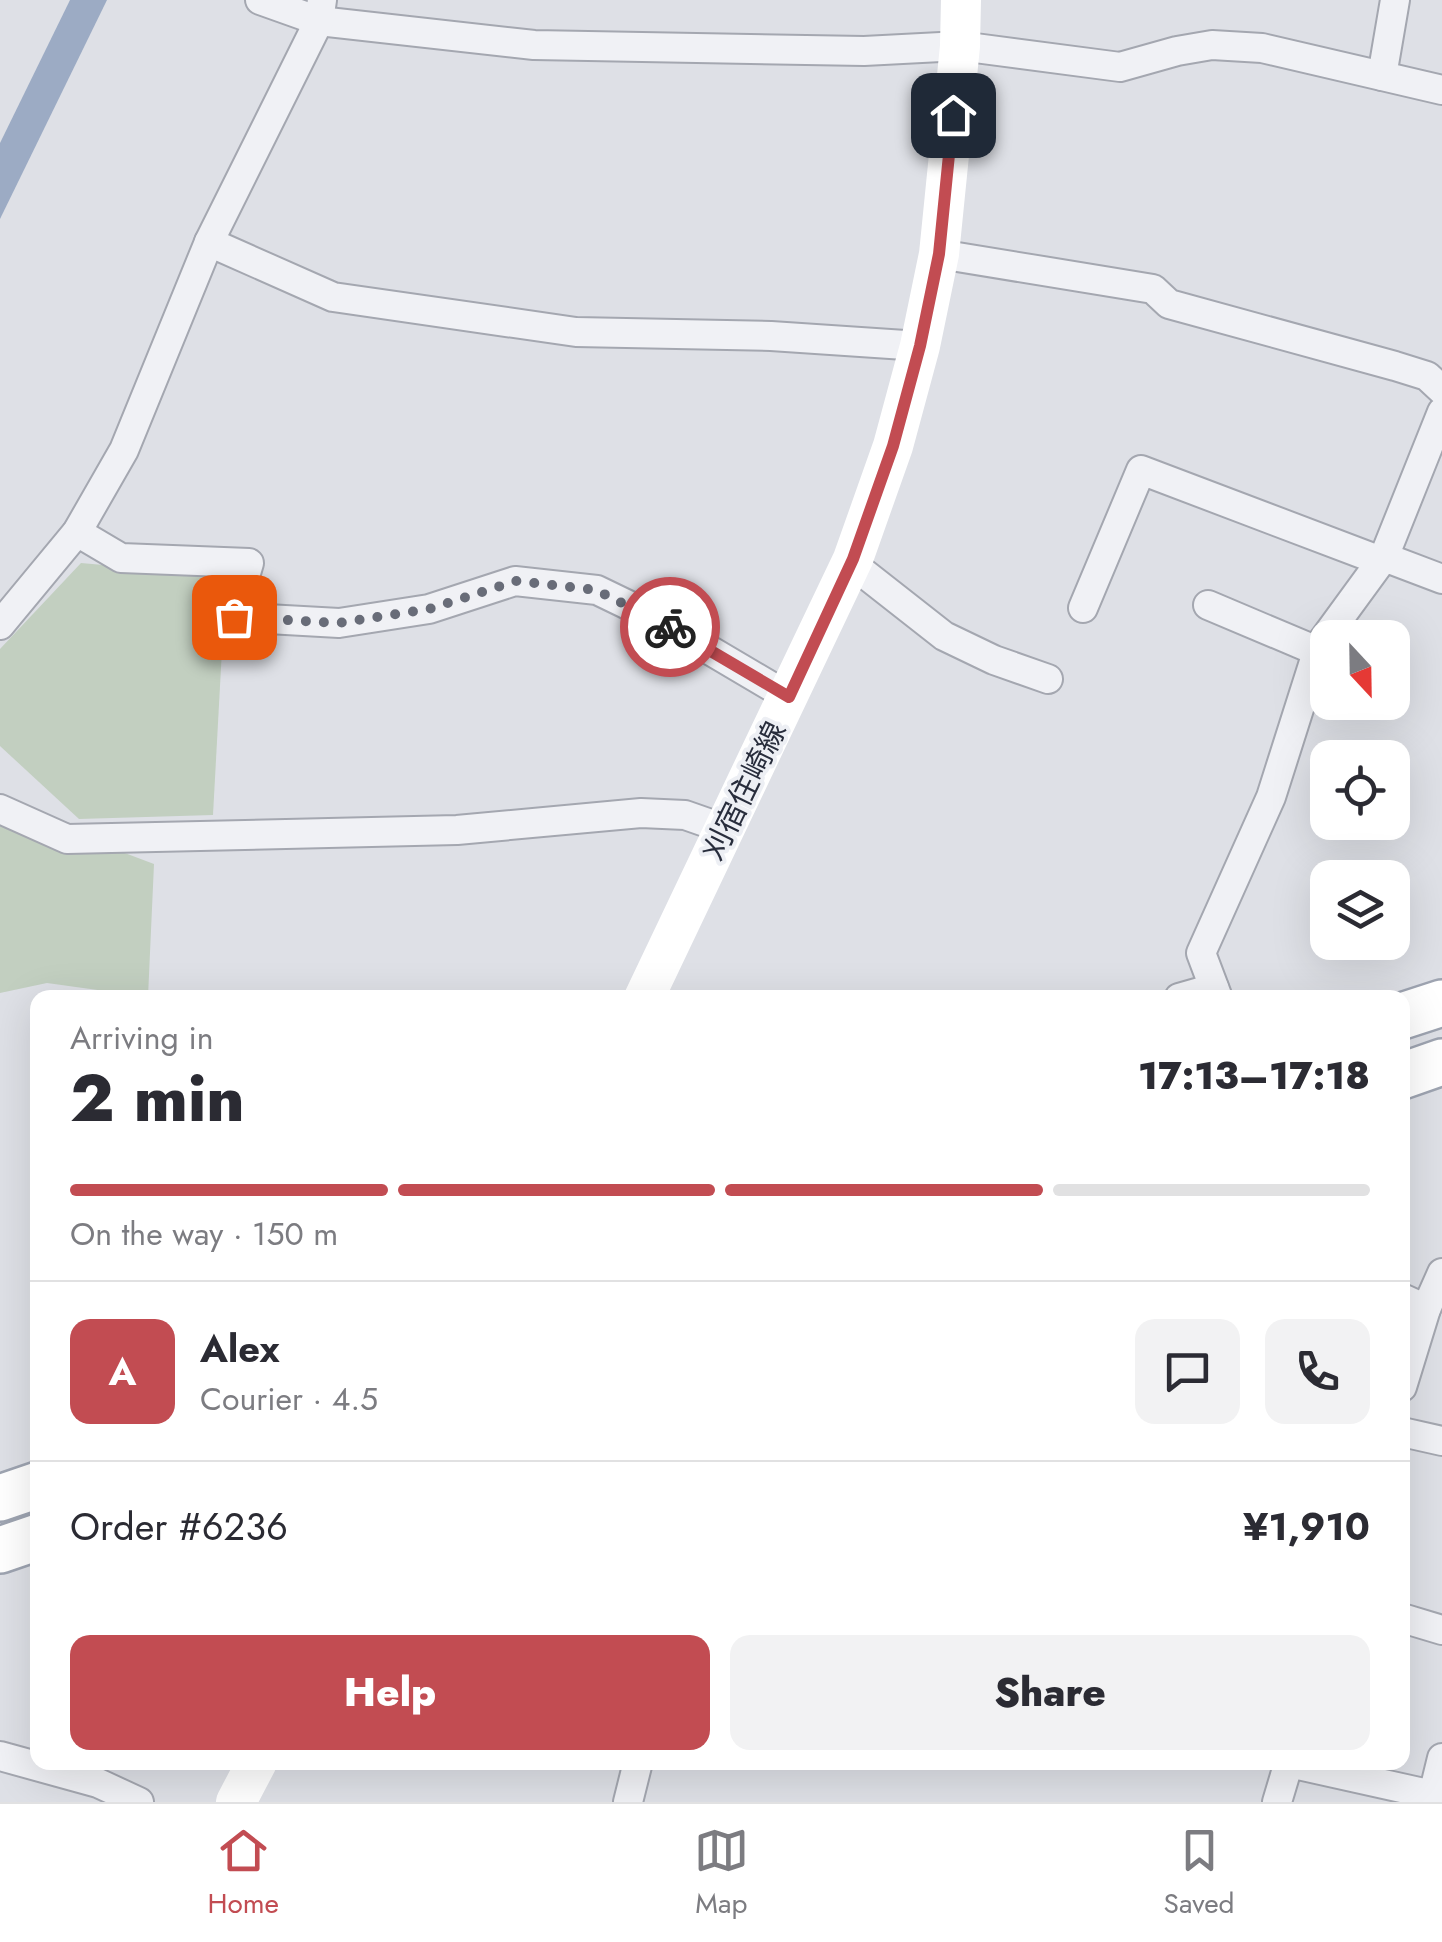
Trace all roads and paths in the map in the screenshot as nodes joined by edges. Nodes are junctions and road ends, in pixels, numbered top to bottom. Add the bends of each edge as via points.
1 (260, 0) edge
2 (961, 0) edge
3 (1395, 0) edge
4 (320, 11) edge
5 (960, 46) junction
6 (1382, 76) junction
7 (1442, 90) edge
8 (209, 242) junction
9 (939, 254) junction
10 (920, 346) junction
11 (1442, 390) edge
12 (1442, 412) edge
13 (76, 532) junction
14 (1382, 559) junction
15 (851, 562) junction
16 (1442, 579) edge
17 (1208, 605) dead end
18 (1083, 608) dead end
19 (1338, 620) edge
20 (0, 625) edge
21 (1310, 647) edge
22 (1310, 673) edge
23 (1048, 679) dead end
24 (789, 697) junction
25 (0, 809) edge
26 (725, 829) junction
27 (648, 990) edge
28 (1215, 990) edge
29 (1442, 1003) edge
30 (1410, 1013) edge
31 (1442, 1062) edge
32 (1410, 1073) edge
33 (1442, 1273) edge
34 (1414, 1304) edge
35 (1410, 1332) edge
36 (1410, 1434) edge
37 (1442, 1441) edge
38 (30, 1489) edge
39 (0, 1498) edge
40 (30, 1540) edge
41 (0, 1550) edge
42 (1410, 1620) edge
43 (1442, 1630) edge
44 (0, 1756) edge
45 (1442, 1758) edge
46 (30, 1764) edge
47 (51, 1770) edge
48 (252, 1770) edge
49 (636, 1770) edge
50 (1287, 1770) edge
51 (1320, 1770) edge
52 (139, 1802) edge
53 (236, 1802) edge
54 (628, 1802) edge
55 (1277, 1802) edge

1 - 4 street
2 - 5 main road, 刈宿住崎線
3 - 6 street
4 - 5 street via 534,45 864,52
4 - 8 street
5 - 6 street via 1120,68 1212,45 1262,48
5 - 9 main road, 刈宿住崎線
6 - 7 street
8 - 10 street via 352,300 576,332
8 - 13 street via 124,450
9 - 10 main road, 刈宿住崎線
9 - 11 street via 1153,289 1170,304 1427,376
10 - 15 main road, 刈宿住崎線
12 - 14 street
13 - 20 street
13 - 24 street via 121,558 249,562 234,617 338,623 429,609 516,581 596,590
14 - 16 street
14 - 18 street via 1141,470
14 - 19 street
15 - 23 street via 944,636
15 - 24 main road, 刈宿住崎線
17 - 21 street
22 - 28 street via 1272,797 1202,952
24 - 26 main road, 刈宿住崎線
25 - 26 street via 67,839 457,830 641,813 685,815
26 - 27 main road, 刈宿住崎線
29 - 30 main road
31 - 32 main road
33 - 34 street
34 - 35 street
36 - 37 street
38 - 39 main road
40 - 41 main road
42 - 43 street
44 - 46 street
45 - 51 street via 1433,1796
47 - 52 street
48 - 53 main road
49 - 54 street
50 - 55 street

